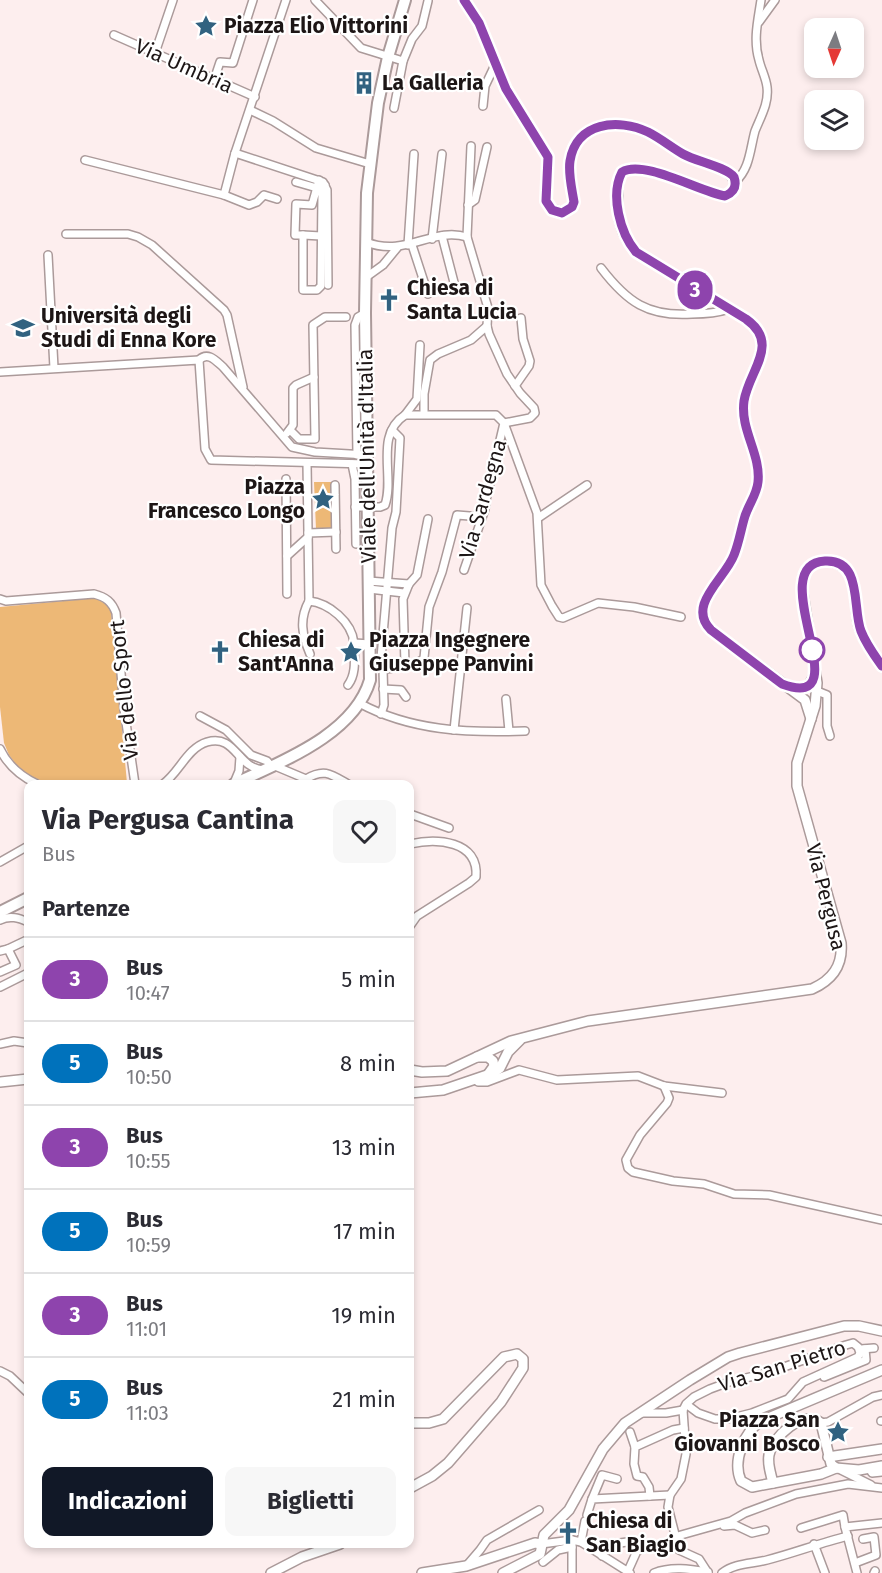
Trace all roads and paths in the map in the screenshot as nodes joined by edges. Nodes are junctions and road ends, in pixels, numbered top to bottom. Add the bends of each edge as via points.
1 (172, 0) edge
2 (253, 0) edge
3 (286, 0) edge
4 (315, 0) edge
5 (399, 0) edge
6 (405, 0) edge
7 (464, 0) edge
8 (761, 0) edge
9 (775, 0) edge
10 (428, 1) edge
11 (757, 24) junction
12 (114, 35) dead end
13 (155, 53) junction
14 (388, 57) junction
15 (404, 61) junction
16 (495, 65) junction
17 (214, 80) junction
18 (255, 97) junction
19 (483, 106) dead end
20 (394, 108) dead end
21 (250, 110) junction
22 (471, 146) dead end
23 (487, 147) dead end
24 (235, 153) junction
25 (414, 154) dead end
26 (442, 154) dead end
27 (85, 160) dead end
28 (370, 164) junction
29 (296, 182) dead end
30 (735, 182) junction
31 (320, 184) junction
32 (224, 195) junction
33 (277, 199) dead end
34 (468, 205) junction
35 (467, 225) junction
36 (66, 234) dead end
37 (452, 234) junction
38 (303, 235) junction
39 (321, 236) junction
40 (442, 236) junction
41 (467, 237) junction
42 (432, 238) junction
43 (366, 242) junction
44 (410, 245) junction
45 (397, 248) junction
46 (48, 255) dead end
47 (601, 268) dead end
48 (365, 278) junction
49 (328, 285) dead end
50 (456, 290) dead end
51 (428, 294) dead end
52 (729, 309) junction
53 (346, 317) dead end
54 (521, 318) dead end
55 (487, 326) junction
56 (420, 345) dead end
57 (199, 360) junction
58 (54, 368) junction
59 (0, 372) edge
60 (314, 377) junction
61 (515, 386) junction
62 (243, 387) junction
63 (424, 414) junction
64 (405, 415) junction
65 (504, 423) junction
66 (290, 430) junction
67 (392, 430) junction
68 (282, 436) junction
69 (360, 457) junction
70 (307, 463) junction
71 (351, 464) junction
72 (286, 479) dead end
73 (335, 485) dead end
74 (588, 485) dead end
75 (355, 507) junction
76 (367, 507) junction
77 (482, 517) junction
78 (538, 518) junction
79 (428, 519) dead end
80 (336, 532) junction
81 (308, 535) junction
82 (356, 544) dead end
83 (336, 549) dead end
84 (287, 556) junction
85 (464, 570) dead end
86 (387, 582) junction
87 (409, 584) junction
88 (368, 585) junction
89 (387, 591) junction
90 (404, 593) junction
91 (287, 594) dead end
92 (0, 599) edge
93 (309, 601) junction
94 (467, 608) dead end
95 (681, 617) dead end
96 (354, 643) junction
97 (370, 644) junction
98 (310, 654) dead end
99 (381, 658) dead end
100 (405, 664) junction
101 (882, 666) edge
102 (816, 671) junction
103 (348, 685) dead end
104 (383, 689) junction
105 (801, 693) junction
106 (817, 693) junction
107 (406, 697) dead end
108 (506, 699) dead end
109 (359, 703) junction
110 (381, 714) junction
111 (200, 716) dead end
112 (811, 719) junction
113 (454, 730) junction
114 (509, 731) junction
115 (525, 731) dead end
116 (830, 736) dead end
117 (0, 749) edge
118 (271, 768) junction
119 (242, 777) edge
120 (29, 780) edge
121 (134, 780) edge
122 (169, 780) edge
123 (340, 780) edge
124 (414, 815) edge
125 (449, 828) dead end
126 (414, 844) edge
127 (24, 848) edge
128 (0, 861) edge
129 (24, 900) edge
130 (0, 912) edge
131 (0, 920) edge
132 (24, 920) edge
133 (414, 921) edge
134 (24, 941) edge
135 (8, 949) junction
136 (0, 951) edge
137 (0, 972) edge
138 (24, 975) edge
139 (0, 987) edge
140 (523, 1037) junction
141 (24, 1042) edge
142 (0, 1044) edge
143 (499, 1046) junction
144 (477, 1058) junction
145 (504, 1059) junction
146 (494, 1066) junction
147 (414, 1071) edge
148 (487, 1074) junction
149 (24, 1079) edge
150 (475, 1079) junction
151 (0, 1082) edge
152 (664, 1086) junction
153 (414, 1093) edge
154 (722, 1093) dead end
155 (882, 1220) edge
156 (882, 1331) edge
157 (874, 1348) dead end
158 (862, 1349) junction
159 (882, 1370) edge
160 (0, 1371) edge
161 (824, 1377) dead end
162 (24, 1389) edge
163 (882, 1395) edge
164 (685, 1407) junction
165 (641, 1413) junction
166 (414, 1423) edge
167 (821, 1423) junction
168 (684, 1428) junction
169 (630, 1432) dead end
170 (635, 1447) junction
171 (882, 1449) edge
172 (828, 1457) junction
173 (882, 1466) edge
174 (836, 1468) junction
175 (869, 1468) junction
176 (882, 1472) edge
177 (617, 1479) dead end
178 (773, 1483) junction
179 (414, 1486) edge
180 (873, 1487) junction
181 (882, 1488) edge
182 (670, 1495) junction
183 (650, 1496) junction
184 (592, 1499) junction
185 (539, 1509) dead end
186 (882, 1523) edge
187 (718, 1525) junction
188 (846, 1527) junction
189 (801, 1528) dead end
190 (765, 1530) dead end
191 (848, 1536) junction
192 (674, 1537) junction
193 (863, 1539) dead end
194 (581, 1542) junction
195 (541, 1544) junction
196 (572, 1544) junction
197 (814, 1544) junction
198 (649, 1545) dead end
199 (328, 1548) edge
200 (637, 1551) junction
201 (602, 1556) junction
202 (543, 1562) dead end
203 (855, 1563) junction
204 (466, 1566) junction
205 (629, 1572) edge
206 (271, 1573) edge
207 (422, 1573) edge
208 (503, 1573) edge
209 (572, 1573) edge
210 (654, 1573) edge
211 (708, 1573) edge
212 (722, 1573) edge
213 (825, 1573) edge
214 (857, 1573) edge

1 - 13 street
2 - 17 street via 233,63 220,62
3 - 18 street
4 - 14 street via 361,48
5 - 14 main road, Viale dell'Unità d'Italia
6 - 14 main road, Viale dell'Unità d'Italia
7 - 16 main road via 479,23
8 - 11 street
9 - 11 street
10 - 15 street via 422,26
11 - 30 street via 758,59 767,85 766,105 750,156
12 - 13 street, Via Umbria
13 - 17 street, Via Umbria
14 - 15 street
14 - 28 main road, Viale dell'Unità d'Italia
15 - 20 street
16 - 19 street via 485,86
16 - 30 main road via 548,157 546,201 555,211 566,212 572,207 572,154 579,138 598,126 623,125 646,132 684,154 730,173
17 - 18 street, Via Umbria
18 - 21 street
21 - 24 street
21 - 28 street via 316,148
22 - 34 street
23 - 34 street via 475,200
24 - 31 street
24 - 32 street
25 - 44 street
26 - 42 street
27 - 32 street
28 - 43 main road, Viale dell'Unità d'Italia
29 - 31 street
30 - 52 main road via 732,192 725,196 633,169 622,172 618,182 619,220 636,252
31 - 38 street via 312,205 296,204 296,235
31 - 39 street
31 - 49 street via 327,190
32 - 33 street via 249,205 264,195
34 - 35 street
35 - 37 street
35 - 41 street
36 - 62 street via 128,234 152,245 224,310
37 - 40 street
37 - 41 street
38 - 39 street
38 - 39 street via 303,290 317,290 321,286
40 - 42 street
40 - 50 street
41 - 55 street via 488,308
42 - 44 street
43 - 45 street
43 - 48 main road, Viale dell'Unità d'Italia
44 - 45 street
44 - 51 street
45 - 48 street
46 - 58 street
47 - 52 street via 629,298 654,312 680,315
48 - 69 main road, Viale dell'Unità d'Italia
52 - 105 main road via 752,324 763,344 744,404 758,481 735,554 705,599 702,615 711,630 782,684
53 - 60 street via 325,317 313,325
54 - 61 street via 530,361
55 - 61 street
55 - 63 street via 471,340 430,360
56 - 64 street via 417,399
57 - 58 street
57 - 62 street via 213,358
57 - 70 street via 207,457 216,462
58 - 59 street
60 - 66 street via 293,388
60 - 66 street via 315,439 299,439
61 - 65 street via 535,413 530,418
62 - 68 street
63 - 64 street, Via Sardegna
63 - 65 street, Via Sardegna via 496,416
64 - 67 street
65 - 77 street, Via Sardegna
65 - 78 street
66 - 68 street
67 - 76 street via 386,502 383,507
67 - 86 street via 400,438
68 - 69 street via 299,450
69 - 71 street
69 - 71 street
69 - 76 main road, Viale dell'Unità d'Italia
70 - 71 street
70 - 81 street
71 - 75 street
72 - 84 street
73 - 80 street
74 - 78 street
75 - 76 street
75 - 82 street
76 - 88 main road, Viale dell'Unità d'Italia
77 - 85 street, Via Sardegna
77 - 100 street via 457,515 429,607 424,658 415,665
78 - 95 street via 540,578 560,617 598,603
79 - 87 street via 417,574
80 - 81 street
80 - 83 street
81 - 84 street
81 - 93 street
84 - 91 street
86 - 87 street
86 - 88 street
86 - 89 street
87 - 90 street
88 - 89 street
88 - 97 main road, Viale dell'Unità d'Italia
89 - 90 street
89 - 99 street
90 - 100 street
92 - 121 street, Via dello Sport via 94,594 113,605
93 - 96 street via 326,604 349,627
93 - 98 street via 302,619
94 - 113 street
96 - 97 street
96 - 103 street via 355,668
97 - 109 main road, Viale dell'Unità d'Italia via 370,680
100 - 104 street via 383,670
101 - 102 main road, Via Pergusa via 857,620 850,574 838,563 822,561 809,567 802,579
102 - 105 main road via 812,684
102 - 106 main road, Via Pergusa
104 - 107 street via 401,690
104 - 110 street
105 - 106 main road
105 - 112 main road
106 - 112 main road, Via Pergusa
106 - 116 street via 827,695
108 - 114 street
109 - 110 street
109 - 118 main road, Viale dell'Unità d'Italia via 330,733
110 - 113 street
111 - 118 street via 226,730
112 - 140 main road, Via Pergusa via 797,763 797,786 842,944 841,961 833,975 812,989 588,1021
113 - 114 street
114 - 115 street
117 - 120 street via 10,766
118 - 119 main road, Viale dell'Unità d'Italia
118 - 123 street via 306,779 318,772
119 - 122 street via 240,757 235,750 215,741 194,750
124 - 125 street
126 - 133 street via 455,843 474,860 476,877
127 - 128 street
129 - 130 main road
131 - 132 street
134 - 135 street
135 - 136 street
135 - 137 street via 16,964
138 - 139 street
140 - 143 main road, Via Pergusa
140 - 145 main road
141 - 142 street
143 - 144 main road, Via Pergusa
143 - 145 main road
143 - 146 main road
144 - 146 main road via 488,1057
144 - 147 main road, Via Pergusa via 447,1071
145 - 148 main road via 500,1068
146 - 148 main road
148 - 150 main road
149 - 151 main road
150 - 152 street via 487,1082 519,1070 557,1080 638,1076
150 - 153 main road via 443,1090
152 - 154 street
152 - 155 street via 667,1103 640,1135 626,1160 633,1172
156 - 165 main road via 844,1326 728,1357
157 - 158 street
158 - 161 street via 866,1360
158 - 164 street, Via San Pietro via 853,1343 719,1385 694,1397
158 - 164 street, Via San Pietro via 858,1357 803,1382 788,1398 759,1411 715,1419
159 - 178 main road via 754,1426 742,1448 738,1474 743,1484 752,1487
160 - 162 street
163 - 167 street
164 - 165 street
164 - 168 street
165 - 195 main road via 625,1423 603,1449 569,1509 544,1535
166 - 179 main road via 444,1419 504,1357 517,1354 523,1359 523,1368 501,1402 439,1471
167 - 172 main road
167 - 178 main road via 812,1419 795,1423 782,1433 769,1458
168 - 170 street
168 - 182 street via 684,1472
169 - 170 street
170 - 183 street via 637,1476 643,1477
171 - 172 main road
172 - 174 main road
173 - 175 main road
174 - 175 main road
174 - 178 main road
174 - 180 street
175 - 176 street via 872,1473
177 - 184 street via 602,1475
180 - 181 street
180 - 187 street via 848,1484 790,1495
182 - 183 street
182 - 192 street via 668,1506
183 - 184 street
184 - 194 street
185 - 204 street via 487,1540
186 - 188 street
187 - 190 street via 735,1525 752,1533
187 - 192 street
188 - 189 street via 843,1515
188 - 191 street
191 - 197 street
191 - 203 street
192 - 211 street via 679,1550 699,1558
193 - 203 street via 874,1537 876,1555
194 - 196 street
194 - 201 street
195 - 196 street
195 - 204 main road
195 - 208 main road via 540,1554
196 - 202 street
196 - 209 street
197 - 212 street via 769,1560 731,1566
197 - 213 street
198 - 200 street
199 - 206 main road
200 - 201 street via 635,1543 627,1542 606,1545
200 - 205 street
201 - 205 street
203 - 214 street
204 - 207 main road
210 - 211 street via 682,1568

